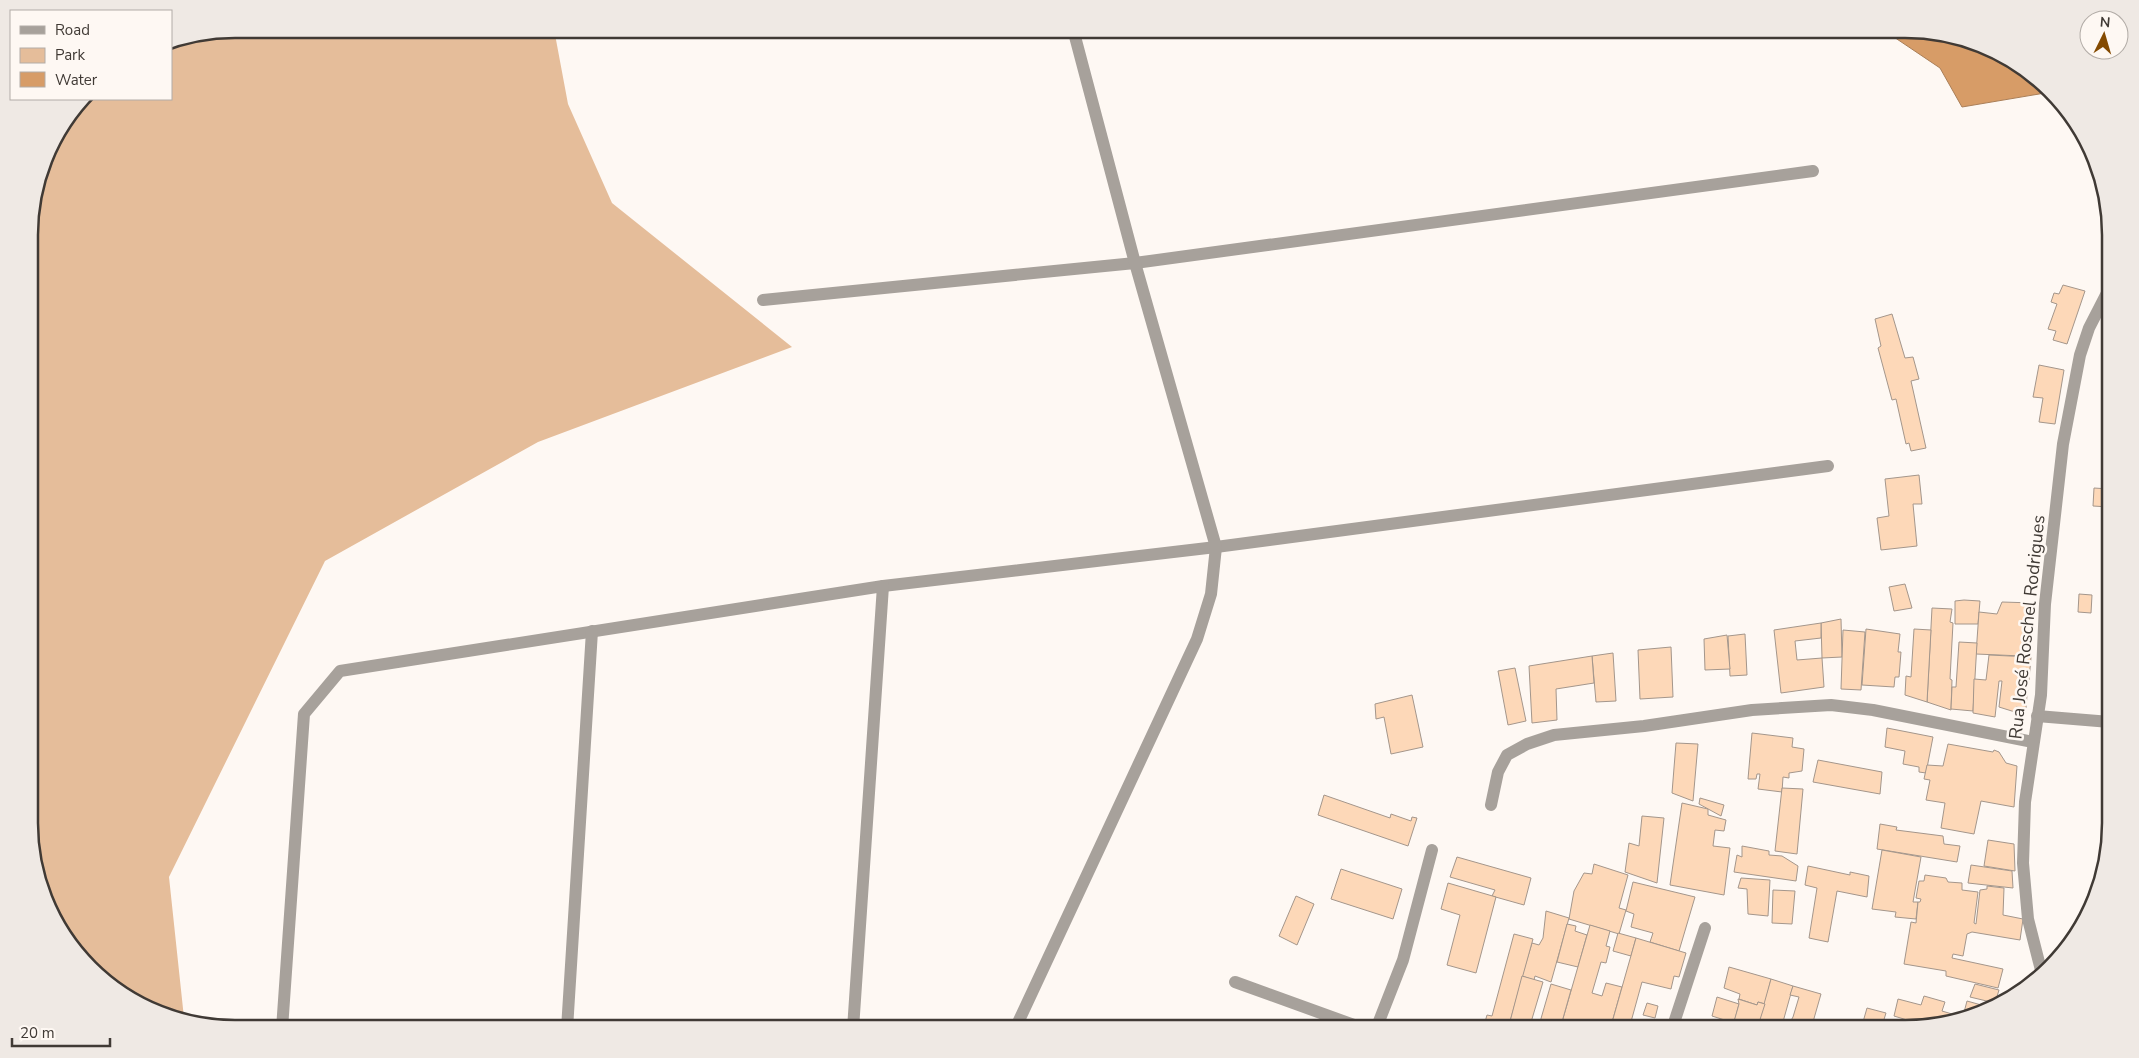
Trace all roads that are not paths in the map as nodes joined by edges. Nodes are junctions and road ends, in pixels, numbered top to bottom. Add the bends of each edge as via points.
1 (1075, 38) edge
2 (1813, 171) dead end
3 (1135, 263) junction
4 (763, 300) dead end
5 (2102, 303) edge
6 (1828, 466) dead end
7 (1216, 547) junction
8 (883, 586) junction
9 (592, 632) junction
10 (2037, 716) junction
11 (2102, 721) edge
12 (2033, 742) junction
13 (1491, 805) dead end
14 (1432, 850) dead end
15 (1705, 928) dead end
16 (2040, 967) edge
17 (1235, 982) dead end
18 (283, 1020) edge
19 (569, 1020) edge
20 (854, 1020) edge
21 (1019, 1020) edge
22 (1340, 1020) edge
23 (1380, 1020) edge
24 (1675, 1020) edge

1 - 3 street
2 - 3 street
3 - 4 street
3 - 7 street
5 - 10 street, Rua José Roschel Rodrigues via 2080,355 2063,444 2045,604
6 - 7 street
7 - 8 street
7 - 21 street via 1212,594 1196,639
8 - 9 street
8 - 20 street
9 - 18 street via 340,671 304,714
9 - 19 street
10 - 11 street
10 - 12 street, Rua José Roschel Rodrigues
12 - 13 street via 1831,705 1752,710 1554,735 1527,744 1507,755 1498,772
12 - 16 street, Rua José Roschel Rodrigues via 2022,863 2028,919
14 - 23 street via 1403,960
15 - 24 street
17 - 22 street

